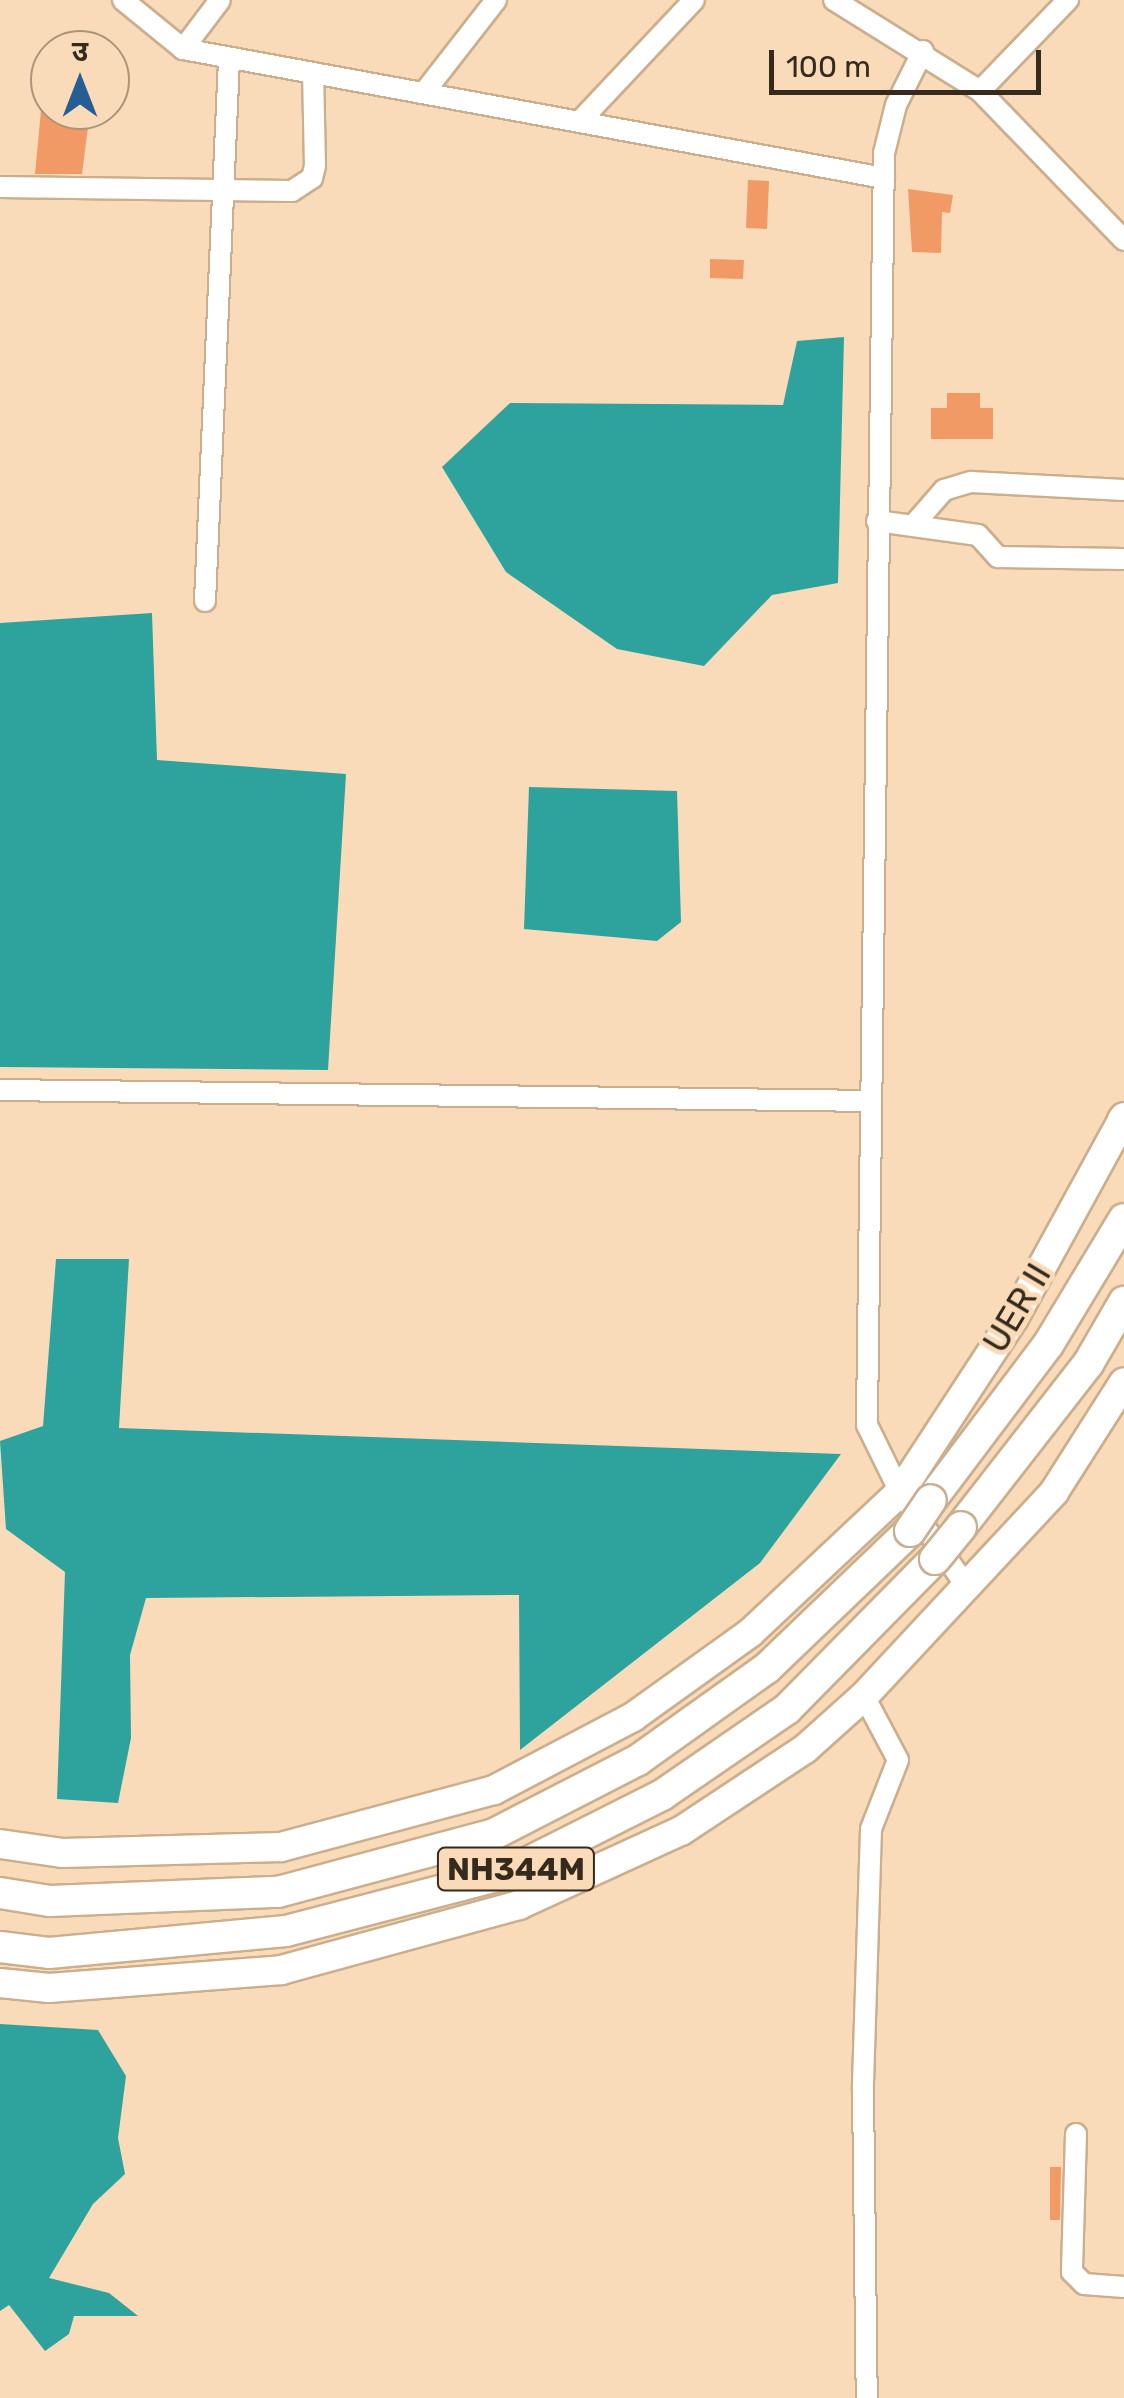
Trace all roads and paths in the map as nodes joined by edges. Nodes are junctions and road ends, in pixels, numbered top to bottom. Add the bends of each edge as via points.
1 (123, 0) edge
2 (220, 0) edge
3 (496, 0) edge
4 (694, 0) edge
5 (1068, 0) edge
6 (840, 1) edge
7 (183, 49) junction
8 (923, 51) junction
9 (228, 60) junction
10 (312, 73) junction
11 (426, 90) junction
12 (980, 90) junction
13 (580, 120) junction
14 (884, 178) junction
15 (0, 187) edge
16 (220, 194) junction
17 (1124, 240) edge
18 (1124, 490) edge
19 (877, 521) junction
20 (916, 522) junction
21 (1124, 558) edge
22 (205, 601) dead end
23 (0, 1090) edge
24 (870, 1101) junction
25 (1124, 1118) edge
26 (1124, 1219) edge
27 (1124, 1302) edge
28 (1124, 1382) edge
29 (1112, 1420) edge
30 (900, 1492) junction
31 (920, 1516) junction
32 (939, 1555) junction
33 (967, 1587) junction
34 (864, 1696) junction
35 (0, 1844) edge
36 (0, 1894) edge
37 (0, 1946) edge
38 (0, 1983) edge
39 (1076, 2134) dead end
40 (1124, 2287) edge
41 (867, 2398) edge

1 - 7 street
2 - 7 street
3 - 11 street
4 - 13 street
5 - 12 street
6 - 8 street
7 - 9 street
8 - 12 street
8 - 14 street via 889,124
9 - 10 street
9 - 16 street
10 - 11 street
10 - 16 street via 312,178 292,191
11 - 13 street
12 - 17 street
13 - 14 street
14 - 19 street
15 - 16 street
16 - 22 street
18 - 20 street via 972,482 944,490
19 - 20 street
19 - 24 street
20 - 21 street via 919,530 978,535 998,557
23 - 24 street
24 - 30 street via 866,1425
25 - 30 main road, UER II via 1014,1318
26 - 31 highway, NH344M via 1048,1346
27 - 32 highway, NH344M, bridge via 1088,1364
28 - 29 main road
29 - 33 main road
30 - 31 street
30 - 35 main road, UER II via 750,1633 633,1717 494,1790 281,1847 62,1853
31 - 32 street
31 - 36 highway, NH344M via 767,1668 638,1760 494,1834 278,1892 50,1900
32 - 33 street
32 - 37 highway, NH344M via 787,1709 662,1795 505,1874 286,1931 49,1953
33 - 34 main road
34 - 38 main road via 805,1749 682,1831 519,1905 281,1970 49,1988
34 - 41 street via 898,1760 870,1829 863,2090
39 - 40 street via 1072,2272 1084,2284

